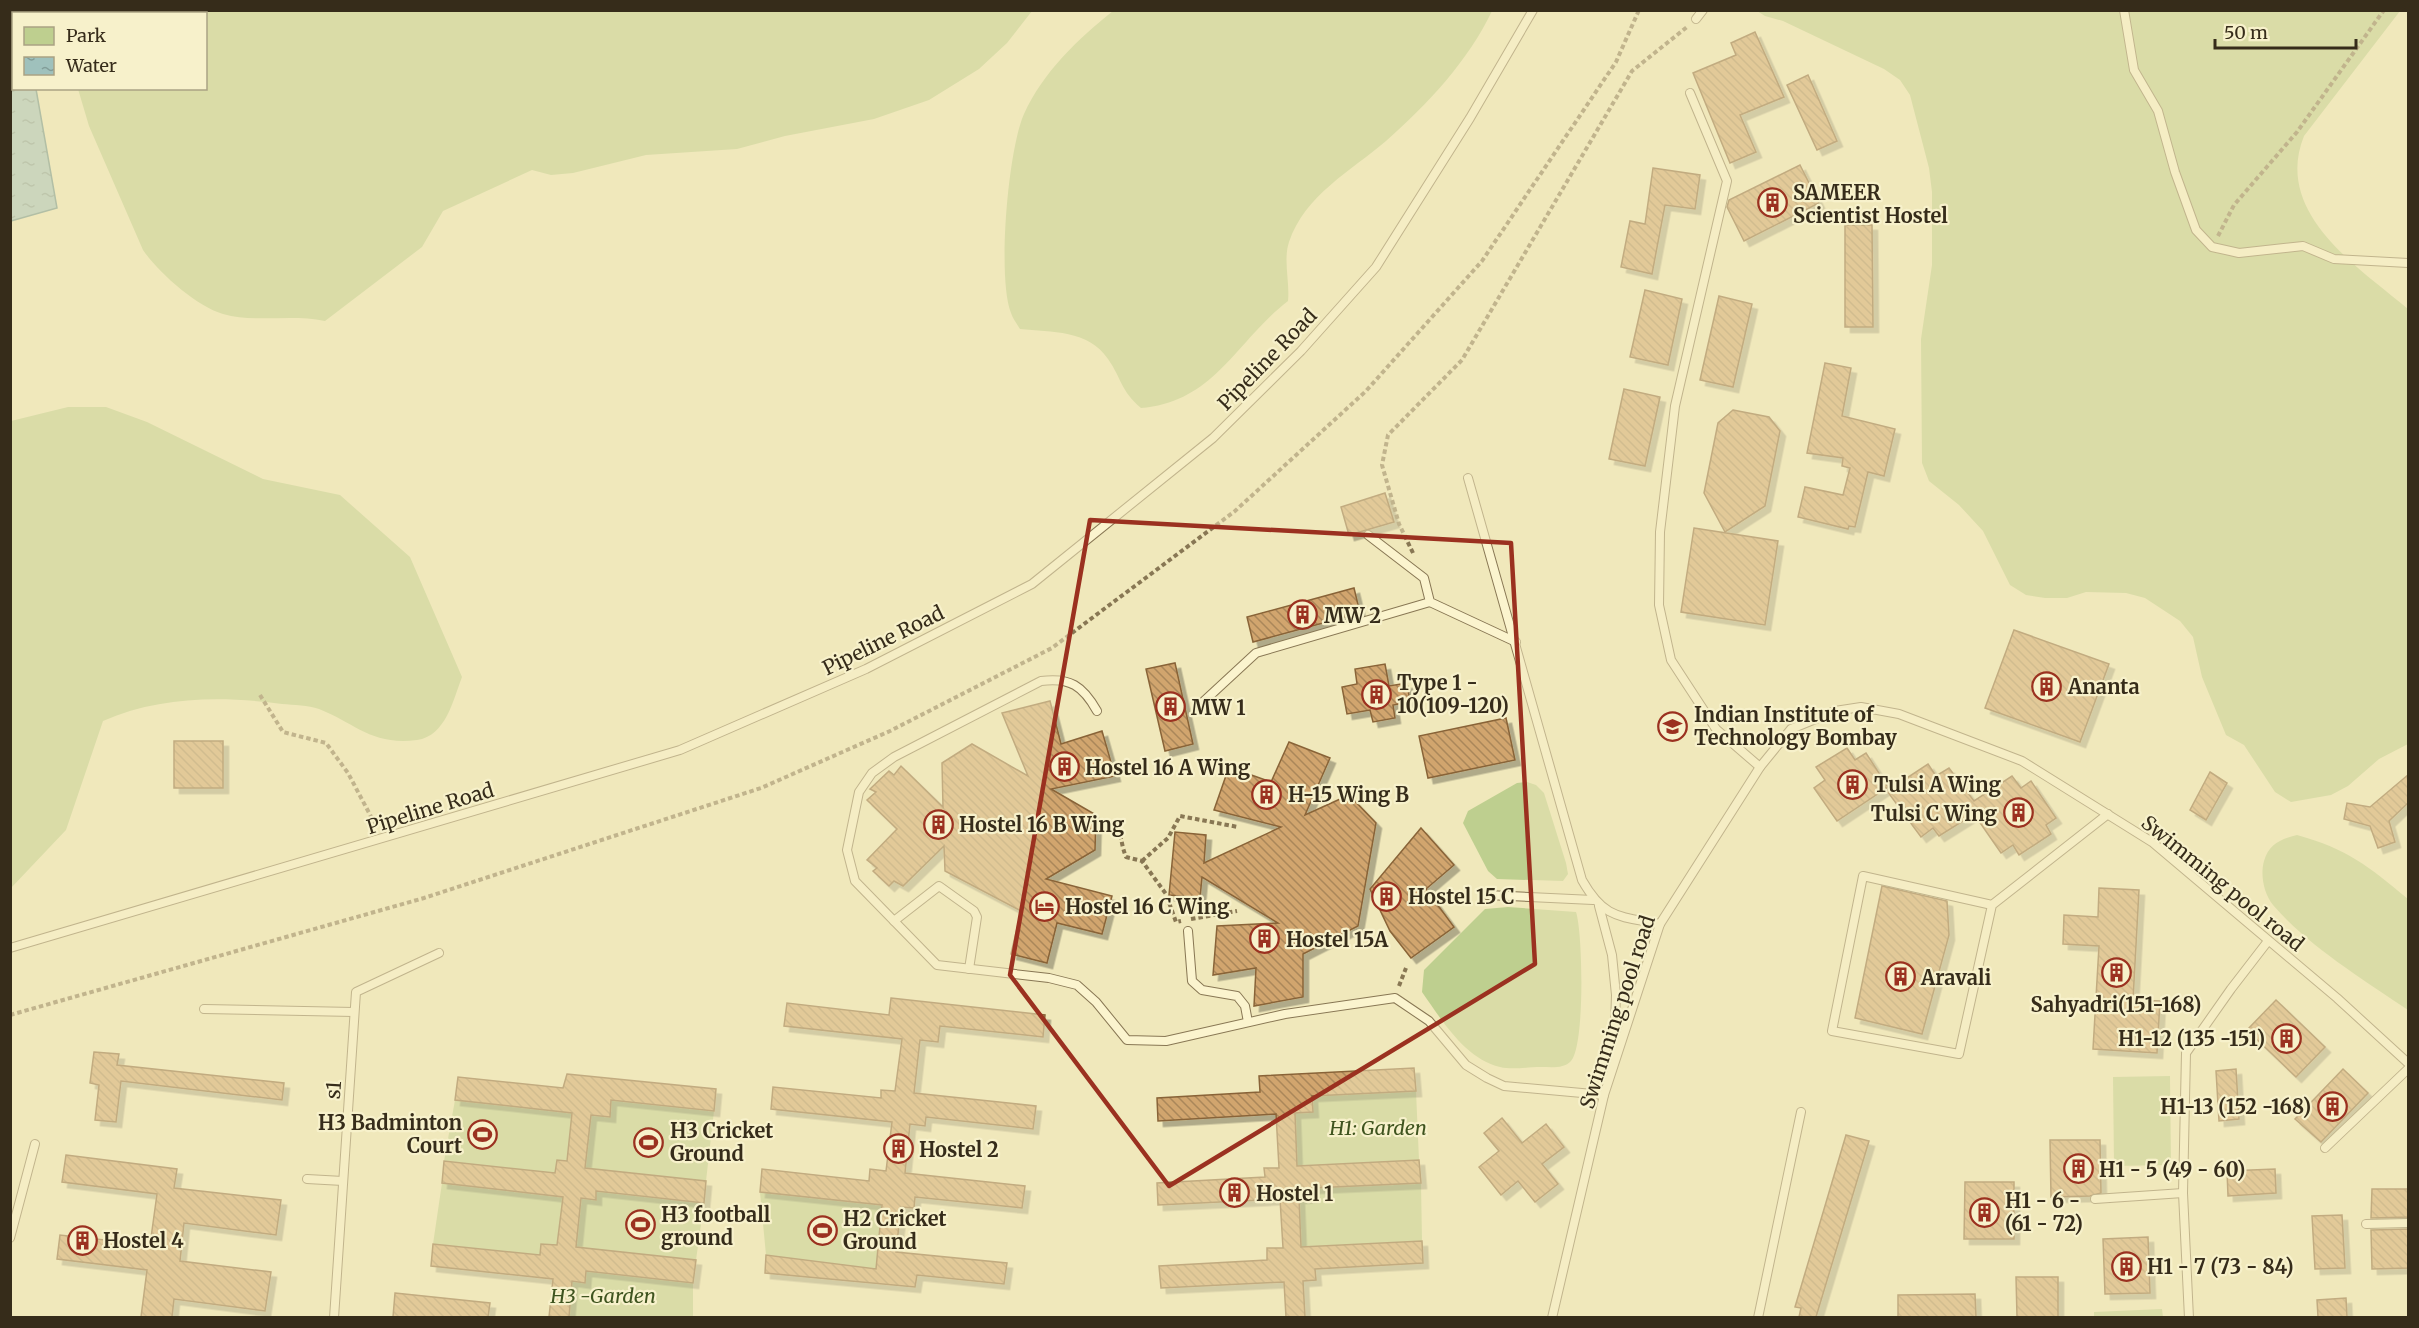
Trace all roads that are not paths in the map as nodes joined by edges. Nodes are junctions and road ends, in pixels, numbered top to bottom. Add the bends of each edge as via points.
1 (1533, 10) edge
2 (1703, 10) edge
3 (2124, 10) edge
4 (1696, 19) road end
5 (1690, 93) dead end
6 (2409, 263) edge
7 (1468, 478) dead end
8 (1368, 535) dead end
9 (1430, 602) junction
10 (1516, 642) junction
11 (1203, 702) dead end
12 (1096, 711) dead end
13 (1760, 767) junction
14 (2108, 814) junction
15 (1487, 895) dead end
16 (1596, 902) junction
17 (1992, 904) junction
18 (894, 921) junction
19 (1660, 924) junction
20 (1188, 931) dead end
21 (2268, 941) junction
22 (10, 948) edge
23 (439, 953) dead end
24 (969, 969) junction
25 (204, 1009) dead end
26 (354, 1012) junction
27 (1248, 1022) junction
28 (1614, 1063) junction
29 (2409, 1063) edge
30 (2409, 1069) edge
31 (1604, 1095) junction
32 (1801, 1112) dead end
33 (35, 1144) dead end
34 (2325, 1148) dead end
35 (307, 1179) dead end
36 (343, 1181) junction
37 (2183, 1193) junction
38 (2095, 1199) dead end
39 (2409, 1223) edge
40 (2366, 1224) dead end
41 (10, 1238) edge
42 (334, 1317) edge
43 (1552, 1317) edge
44 (1758, 1317) edge
45 (2189, 1317) edge

1 - 22 lane, Pipeline Road via 1376,267 1301,351 1213,438 1032,584 866,669 680,750
2 - 4 lane
3 - 6 lane via 2134,70 2158,111 2196,230 2212,248 2239,253 2303,246 2334,259
5 - 13 lane via 1727,181 1675,406 1660,532 1659,605 1671,660 1716,729
7 - 10 lane
8 - 9 lane via 1424,578
9 - 10 lane
9 - 11 lane via 1256,653
10 - 16 lane via 1582,880
12 - 18 lane via 1086,692 1060,678 1041,681 894,757 872,773 859,792 846,850 855,881
13 - 14 lane, Swimming pool road via 1791,729 1835,711 1862,707 1899,714 2022,761
13 - 19 lane, Swimming pool road
14 - 17 lane
14 - 21 lane, Swimming pool road via 2152,842
15 - 16 lane
16 - 19 lane via 1611,915
16 - 28 lane via 1612,955 1616,995
17 - 17 lane via 1959,1054 1832,1031 1863,876
18 - 24 lane via 937,965
18 - 24 lane via 939,886 974,911
19 - 28 lane, Swimming pool road
20 - 27 lane via 1192,981 1202,990 1237,996 1245,1006
21 - 29 lane, Swimming pool road
21 - 37 lane via 2186,1053
23 - 26 lane, s1 via 356,992
24 - 27 lane via 1077,985 1127,1040 1166,1041
25 - 26 lane
26 - 36 lane, s1
27 - 31 lane via 1395,998 1429,1021 1466,1065 1504,1086
28 - 31 lane, Swimming pool road
30 - 34 lane
31 - 43 lane, Swimming pool road
32 - 44 lane
33 - 41 lane
35 - 36 lane
36 - 42 lane, s1
37 - 38 lane
37 - 45 lane
39 - 40 lane

